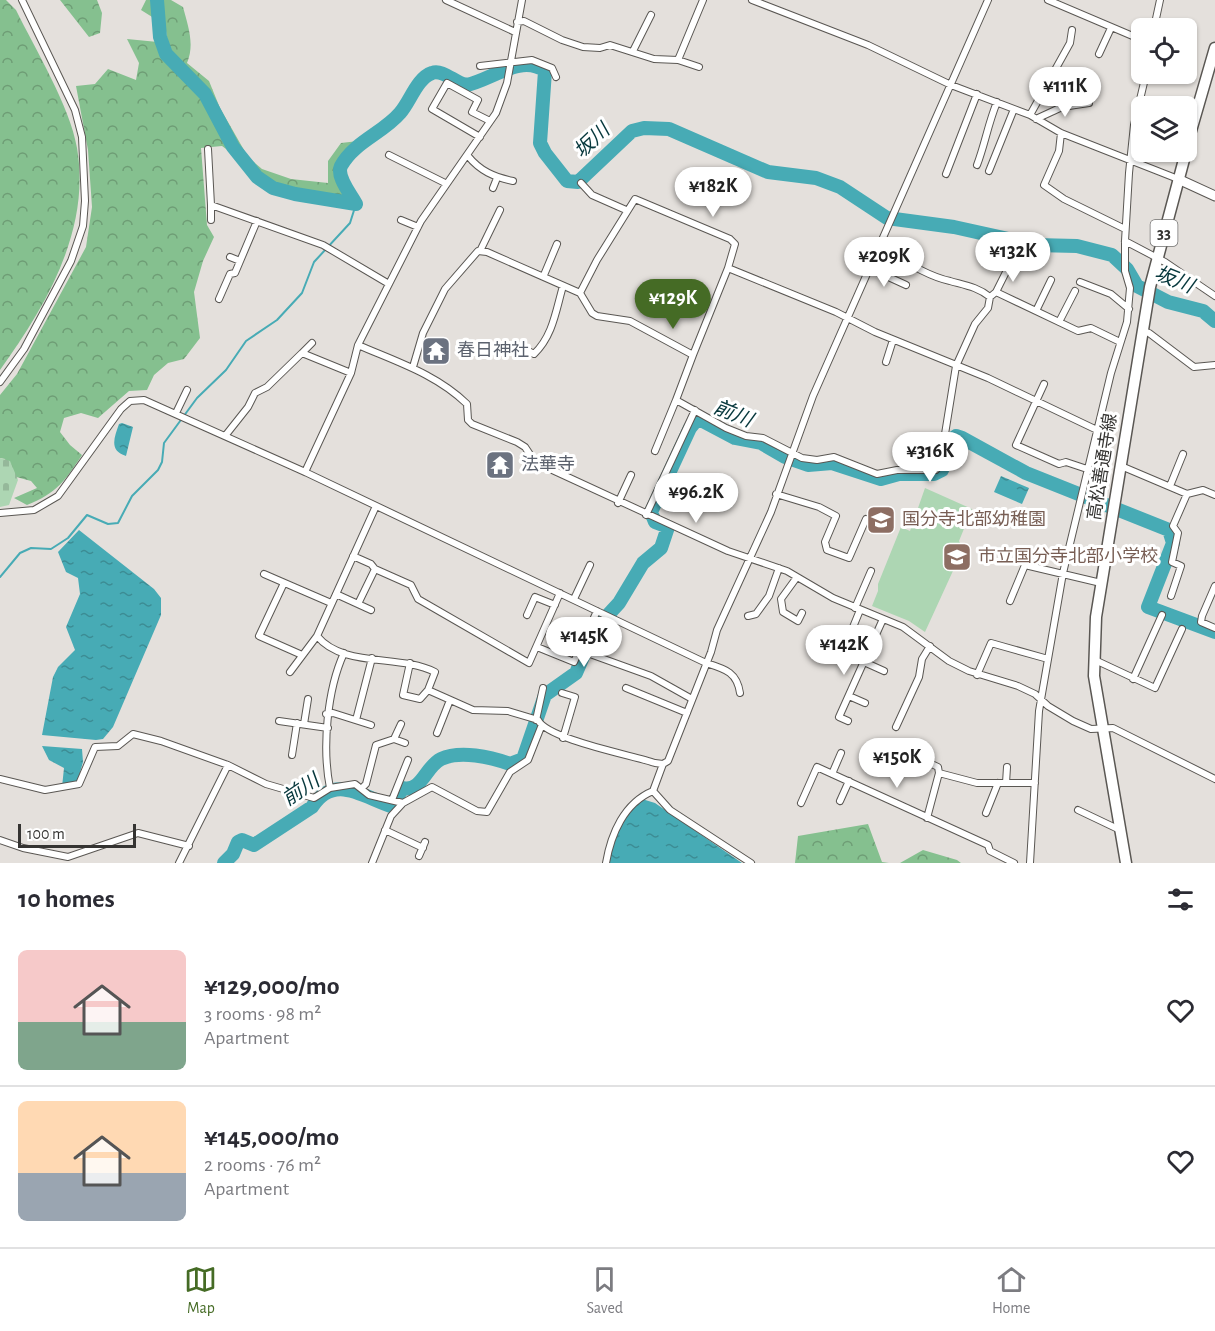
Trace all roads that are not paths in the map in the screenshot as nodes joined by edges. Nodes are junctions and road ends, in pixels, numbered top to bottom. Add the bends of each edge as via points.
1 (22, 0) edge
2 (446, 0) edge
3 (522, 0) edge
4 (703, 0) edge
5 (752, 0) edge
6 (988, 0) edge
7 (1048, 0) edge
8 (1160, 0) edge
9 (651, 15) dead end
10 (1156, 18) edge
11 (517, 22) junction
12 (1112, 28) junction
13 (1072, 30) dead end
14 (515, 32) junction
15 (1131, 36) edge
16 (1215, 48) edge
17 (633, 51) junction
18 (1099, 54) dead end
19 (678, 60) junction
20 (509, 65) junction
21 (480, 66) dead end
22 (699, 67) dead end
23 (556, 76) dead end
24 (951, 84) junction
25 (1144, 84) edge
26 (977, 94) junction
27 (996, 102) junction
28 (1089, 103) dead end
29 (1014, 109) junction
30 (1197, 111) edge
31 (1033, 117) junction
32 (490, 121) junction
33 (1061, 133) junction
34 (480, 137) junction
35 (208, 149) dead end
36 (389, 155) dead end
37 (468, 156) junction
38 (1130, 161) junction
39 (1183, 162) edge
40 (977, 165) dead end
41 (989, 171) dead end
42 (946, 174) dead end
43 (497, 178) junction
44 (1178, 179) junction
45 (513, 181) dead end
46 (445, 183) junction
47 (581, 183) dead end
48 (493, 188) dead end
49 (1215, 196) edge
50 (211, 205) junction
51 (500, 210) dead end
52 (626, 210) junction
53 (210, 220) dead end
54 (401, 220) dead end
55 (257, 221) junction
56 (418, 226) junction
57 (1125, 229) junction
58 (1125, 242) junction
59 (557, 244) dead end
60 (881, 247) junction
61 (481, 249) junction
62 (230, 257) dead end
63 (1156, 258) junction
64 (240, 261) junction
65 (1010, 264) dead end
66 (728, 268) junction
67 (871, 269) junction
68 (544, 275) junction
69 (1051, 280) dead end
70 (1080, 282) dead end
71 (389, 284) junction
72 (906, 285) dead end
73 (563, 286) junction
74 (1075, 291) dead end
75 (996, 292) junction
76 (580, 293) junction
77 (1215, 296) edge
78 (990, 297) junction
79 (219, 299) dead end
80 (1129, 309) junction
81 (1036, 311) junction
82 (848, 318) junction
83 (1059, 322) junction
84 (1142, 332) junction
85 (893, 340) junction
86 (1120, 342) junction
87 (312, 343) dead end
88 (516, 344) dead end
89 (358, 345) junction
90 (302, 352) junction
91 (693, 356) junction
92 (886, 362) dead end
93 (1215, 365) edge
94 (956, 366) junction
95 (413, 367) junction
96 (351, 373) junction
97 (0, 382) edge
98 (1044, 384) dead end
99 (187, 390) dead end
100 (676, 400) junction
101 (1036, 401) junction
102 (695, 410) junction
103 (181, 416) junction
104 (1097, 430) junction
105 (225, 436) junction
106 (655, 451) dead end
107 (792, 452) junction
108 (1183, 454) dead end
109 (1121, 466) junction
110 (1087, 469) junction
111 (305, 472) junction
112 (631, 475) dead end
113 (1170, 486) junction
114 (776, 494) junction
115 (1187, 494) junction
116 (1215, 495) edge
117 (618, 502) junction
118 (376, 506) junction
119 (0, 513) edge
120 (646, 515) junction
121 (866, 519) dead end
122 (353, 556) junction
123 (749, 558) junction
124 (590, 565) dead end
125 (779, 568) junction
126 (375, 569) junction
127 (871, 571) dead end
128 (1063, 573) junction
129 (264, 574) dead end
130 (796, 577) junction
131 (284, 583) junction
132 (1101, 583) junction
133 (1215, 586) edge
134 (560, 593) junction
135 (336, 594) junction
136 (1171, 596) dead end
137 (574, 599) junction
138 (1010, 601) dead end
139 (331, 603) junction
140 (358, 604) junction
141 (555, 605) junction
142 (857, 609) junction
143 (371, 610) dead end
144 (597, 610) junction
145 (802, 613) dead end
146 (527, 615) dead end
147 (1162, 615) dead end
148 (748, 616) dead end
149 (882, 619) junction
150 (1215, 628) edge
151 (1182, 629) dead end
152 (317, 636) junction
153 (930, 646) junction
154 (537, 647) junction
155 (344, 653) junction
156 (590, 654) dead end
157 (302, 655) junction
158 (372, 658) junction
159 (840, 659) dead end
160 (1048, 659) junction
161 (1094, 660) junction
162 (864, 662) junction
163 (410, 663) junction
164 (706, 663) junction
165 (884, 671) dead end
166 (290, 672) dead end
167 (977, 675) junction
168 (1133, 679) junction
169 (543, 688) dead end
170 (626, 688) dead end
171 (428, 690) junction
172 (562, 693) dead end
173 (740, 693) dead end
174 (849, 696) junction
175 (308, 699) dead end
176 (692, 699) junction
177 (1041, 699) junction
178 (450, 700) junction
179 (865, 703) dead end
180 (687, 713) junction
181 (326, 714) junction
182 (356, 720) junction
183 (536, 720) junction
184 (279, 721) dead end
185 (848, 721) dead end
186 (301, 724) junction
187 (401, 724) dead end
188 (371, 725) dead end
189 (541, 727) junction
190 (896, 727) dead end
191 (1102, 727) junction
192 (328, 728) junction
193 (437, 733) dead end
194 (563, 738) junction
195 (393, 739) junction
196 (883, 740) dead end
197 (405, 743) dead end
198 (841, 753) dead end
199 (292, 755) dead end
200 (408, 760) dead end
201 (663, 764) junction
202 (228, 765) junction
203 (1007, 767) dead end
204 (1215, 770) edge
205 (939, 773) junction
206 (832, 774) junction
207 (0, 779) edge
208 (1213, 779) edge
209 (849, 781) junction
210 (1002, 783) junction
211 (1035, 783) junction
212 (330, 788) junction
213 (362, 788) junction
214 (653, 791) junction
215 (392, 800) junction
216 (840, 801) dead end
217 (403, 803) junction
218 (801, 803) dead end
219 (1078, 810) dead end
220 (986, 813) dead end
221 (927, 818) junction
222 (385, 830) junction
223 (1120, 830) junction
224 (0, 840) edge
225 (189, 846) junction
226 (419, 856) dead end
227 (1127, 862) edge
228 (178, 863) edge
229 (372, 863) edge
230 (606, 863) edge
231 (750, 863) edge
232 (1014, 863) edge
233 (1030, 863) edge

1 - 97 street via 75,110 82,137 85,201 83,226 71,261 24,349
2 - 14 street
3 - 11 street
4 - 19 street
5 - 24 street via 868,45
6 - 24 street
7 - 12 street
8 - 10 street
9 - 17 street
11 - 14 street
11 - 17 street via 524,21 582,47 610,45
12 - 15 street
12 - 18 street
13 - 31 street via 1070,43
14 - 20 street
16 - 30 main road, 高松善通寺線 / 33
17 - 19 street via 654,59
19 - 22 street
20 - 21 street
20 - 23 street via 532,60 552,68
20 - 32 street via 502,98
24 - 26 street
24 - 60 street
25 - 38 street
26 - 27 street
26 - 42 street
27 - 29 street
27 - 40 street
28 - 31 street
29 - 31 street
29 - 41 street
31 - 33 street
32 - 34 street
32 - 34 street via 472,112 478,100 447,83 432,110
33 - 38 street
33 - 57 street via 1059,151 1044,185
34 - 37 street
35 - 50 street
36 - 46 street
37 - 43 street via 476,168
37 - 46 street
38 - 44 street
38 - 57 street
39 - 44 main road, 高松善通寺線 / 33
43 - 45 street
43 - 48 street
44 - 49 main road
44 - 63 main road, 高松善通寺線 / 33
46 - 56 street
47 - 52 street via 592,195
50 - 53 street
50 - 55 street
51 - 61 street
52 - 66 street via 635,199 723,235 735,244
52 - 76 street
54 - 56 street
55 - 64 street
55 - 71 street via 323,245
56 - 71 street
57 - 58 street
58 - 63 street
58 - 80 street via 1125,271 1131,288
59 - 68 street
60 - 67 street
60 - 78 street
61 - 68 street
61 - 95 street via 446,289 423,333
62 - 64 street
63 - 77 street
63 - 84 main road, 高松善通寺線 / 33
64 - 79 street
65 - 75 street
66 - 82 street
66 - 91 street
67 - 72 street
67 - 82 street
68 - 73 street
69 - 81 street
70 - 80 street via 1111,294
71 - 89 street
73 - 76 street
73 - 88 street via 543,346 534,354
74 - 83 street
75 - 78 street
75 - 81 street
76 - 91 street via 597,316 630,321
78 - 94 street via 988,308 975,324
80 - 86 street
81 - 83 street
82 - 85 street
82 - 107 street
83 - 86 street via 1078,331 1091,328
84 - 93 street via 1149,333 1194,367
84 - 109 main road, 高松善通寺線 / 33
85 - 92 street
85 - 94 street
86 - 104 street
87 - 90 street
89 - 95 street
89 - 96 street
90 - 96 street
90 - 105 street via 267,387 255,393
91 - 100 street
94 - 101 street
94 - 107 street via 944,447 936,470 877,474 834,457 817,460
95 - 117 street via 460,398 466,404 471,424 517,442 535,462
96 - 111 street
98 - 101 street
99 - 103 street
100 - 102 street
100 - 106 street
101 - 104 street
101 - 110 street via 1016,445 1059,464 1066,462
102 - 107 street via 726,428 764,438
102 - 120 street
103 - 105 street
103 - 119 street via 144,400 130,401 58,496 34,510
104 - 110 street
105 - 111 street
107 - 114 street
108 - 113 street
109 - 113 street
109 - 132 main road, 高松善通寺線 / 33
110 - 128 street
111 - 118 street
112 - 117 street
113 - 115 street
114 - 121 street via 836,516 825,542 826,550 849,558
114 - 123 street
115 - 116 street via 1203,490
115 - 136 street via 1173,526 1178,533 1172,562 1181,566
117 - 120 street
118 - 122 street
118 - 134 street
120 - 123 street
122 - 126 street
122 - 135 street
123 - 125 street
123 - 164 street
124 - 137 street
125 - 130 street
125 - 148 street via 769,596 756,614
126 - 140 street
126 - 154 street via 411,585 418,599 519,658 530,663
127 - 142 street
128 - 132 street
128 - 138 street via 1025,565
128 - 160 street
129 - 131 street
130 - 142 street
130 - 145 street via 781,599 783,612 798,621
131 - 139 street
131 - 157 street via 259,636
132 - 161 main road, 高松善通寺線 / 33
133 - 150 street via 1202,622
134 - 137 street
134 - 141 street
135 - 139 street
135 - 140 street
137 - 144 street
139 - 152 street
140 - 143 street
141 - 146 street via 535,597
141 - 154 street
142 - 149 street
142 - 159 street
144 - 154 street via 574,662
144 - 164 street
147 - 168 street
149 - 153 street via 903,627
149 - 162 street
151 - 168 street via 1155,688
152 - 155 street via 325,645
152 - 157 street
153 - 167 street
153 - 190 street
155 - 158 street
155 - 181 street via 334,674
156 - 176 street via 651,676
157 - 166 street
158 - 163 street
158 - 182 street
160 - 167 street via 991,643
160 - 177 street
161 - 168 street
161 - 191 main road, 高松善通寺線 / 33
162 - 165 street
162 - 174 street
163 - 171 street via 435,672
163 - 171 street via 403,695 420,699
164 - 173 street via 732,672
164 - 176 street
167 - 177 street via 1018,686
169 - 183 street
170 - 180 street
171 - 178 street
172 - 194 street via 575,697
174 - 179 street
174 - 185 street via 839,717
175 - 186 street
176 - 180 street
177 - 191 street via 1091,729
177 - 211 street
178 - 183 street via 473,710 508,711
178 - 193 street
180 - 201 street via 668,761
181 - 182 street
181 - 192 street
182 - 188 street
183 - 189 street
184 - 186 street
186 - 192 street
186 - 199 street
187 - 195 street
189 - 194 street
189 - 217 street via 528,760 510,772 487,812 477,811 432,787
191 - 208 street via 1113,728
191 - 223 main road, 高松善通寺線 / 33
192 - 212 street
194 - 201 street
195 - 197 street
195 - 213 street via 376,745
196 - 205 street via 879,751 906,752 938,767
198 - 206 street
200 - 215 street
201 - 214 street
202 - 207 street via 133,734 118,746 95,747 79,784 45,790
202 - 212 street via 266,784 314,798
202 - 225 street
203 - 210 street
204 - 208 street
205 - 210 street via 977,783
205 - 221 street
206 - 209 street
206 - 218 street via 817,767
209 - 216 street
209 - 221 street
210 - 211 street
210 - 220 street
211 - 233 street
212 - 213 street via 355,784
213 - 215 street via 369,795
214 - 230 street via 642,795 626,811 609,843
214 - 231 street via 670,810
215 - 217 street
217 - 222 street
219 - 223 street
221 - 232 street via 987,845 990,851
222 - 226 street via 424,845
222 - 229 street
223 - 227 main road, 高松善通寺線 / 33
224 - 225 street via 68,857 138,833
225 - 228 street

